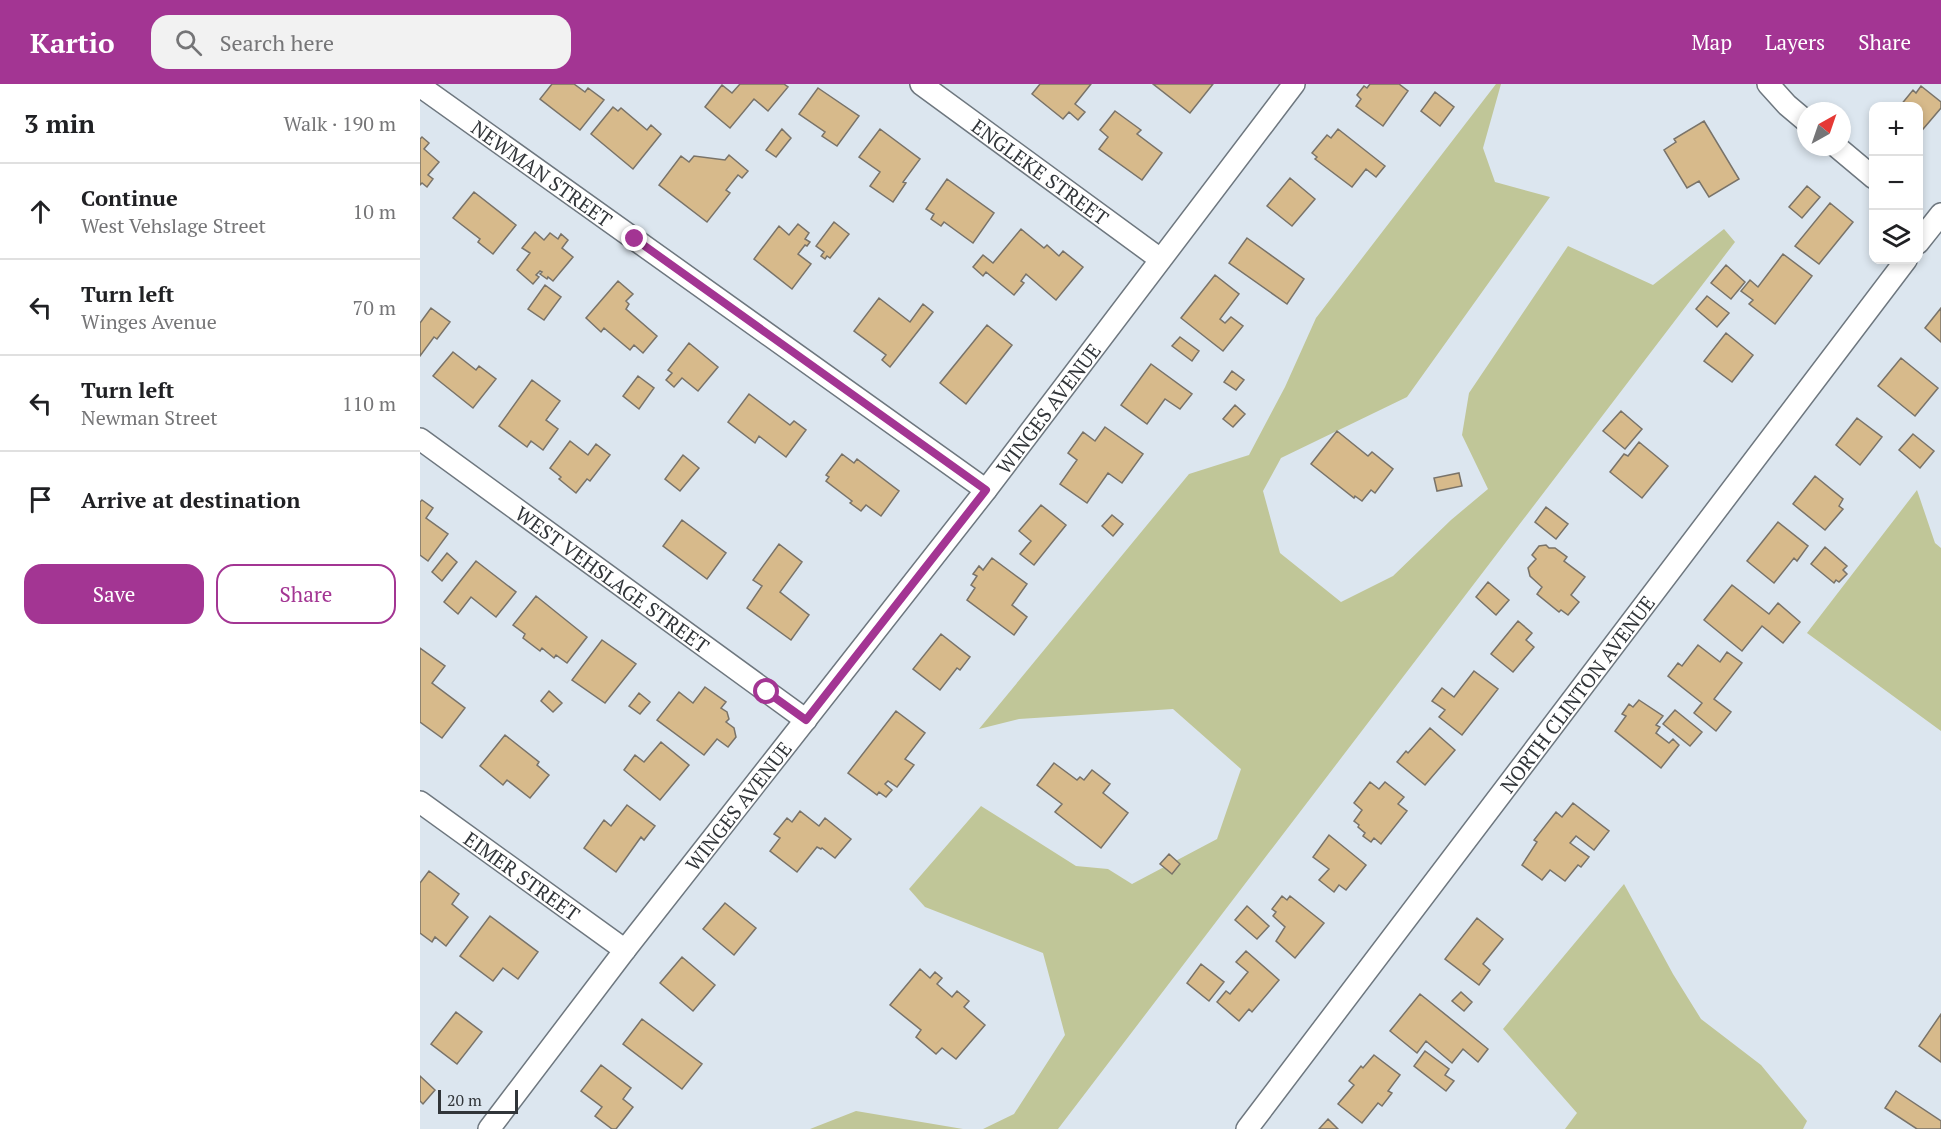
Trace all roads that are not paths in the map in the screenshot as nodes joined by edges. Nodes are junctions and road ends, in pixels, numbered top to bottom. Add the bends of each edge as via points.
1 (921, 84) edge
2 (1294, 84) edge
3 (1768, 84) edge
4 (420, 86) edge
5 (1797, 113) edge
6 (1848, 156) edge
7 (1869, 174) edge
8 (1933, 222) edge
9 (1923, 236) edge
10 (1160, 259) junction
11 (1903, 264) edge
12 (420, 439) edge
13 (986, 490) junction
14 (806, 720) junction
15 (420, 802) edge
16 (626, 950) junction
17 (489, 1129) edge
18 (1247, 1129) edge

1 - 10 street, ENGLEKE STREET
2 - 10 street, WINGES AVENUE
3 - 5 street
4 - 13 street, NEWMAN STREET
6 - 7 street
8 - 9 street
10 - 13 street, WINGES AVENUE
11 - 18 street, NORTH CLINTON AVENUE
12 - 14 street, WEST VEHSLAGE STREET
13 - 14 street, WINGES AVENUE
14 - 16 street, WINGES AVENUE
15 - 16 street, EIMER STREET
16 - 17 street, WINGES AVENUE

